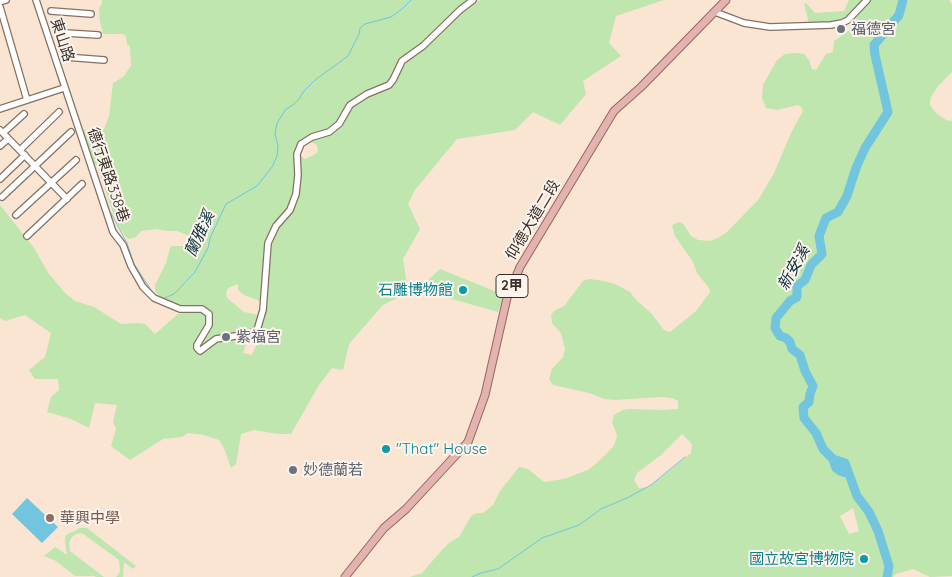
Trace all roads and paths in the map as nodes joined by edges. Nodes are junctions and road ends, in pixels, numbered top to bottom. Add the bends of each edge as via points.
1 (6, 0) edge
2 (36, 0) edge
3 (473, 0) edge
4 (726, 0) edge
5 (866, 0) edge
6 (0, 2) edge
7 (0, 7) edge
8 (51, 11) dead end
9 (715, 12) junction
10 (91, 14) dead end
11 (66, 33) dead end
12 (98, 35) dead end
13 (64, 57) dead end
14 (104, 60) dead end
15 (64, 88) junction
16 (27, 100) junction
17 (0, 109) edge
18 (59, 112) dead end
19 (24, 114) dead end
20 (2, 131) edge
21 (70, 132) dead end
22 (8, 139) junction
23 (0, 146) edge
24 (20, 150) junction
25 (25, 155) junction
26 (76, 160) dead end
27 (35, 166) junction
28 (0, 179) edge
29 (51, 183) junction
30 (82, 184) dead end
31 (2, 197) dead end
32 (67, 199) junction
33 (16, 215) dead end
34 (27, 236) dead end
35 (346, 577) edge

1 - 6 street
2 - 15 street, 東山路
3 - 15 street, 德行東路338巷 via 402,61 388,85 350,105 339,124 329,132 301,144 297,154 296,194 290,210 276,226 268,243 262,310 256,331 219,338 203,350 198,350 197,346 210,322 207,312 202,309 185,310 154,298 130,266 123,245 113,232
4 - 9 main road, 仰德大道二段 / 2甲
5 - 9 street via 848,20 831,25 770,26 744,23
7 - 16 street
8 - 10 street
9 - 35 main road, 仰德大道二段 / 2甲 via 614,111 520,266 507,298 485,395 468,442 384,528
11 - 12 street
13 - 14 street
15 - 16 street
16 - 17 street
18 - 24 street
19 - 20 street
20 - 22 street
21 - 27 street
22 - 23 street
22 - 24 street
24 - 25 street
25 - 27 street
25 - 28 street
26 - 29 street
27 - 29 street
27 - 31 street
29 - 32 street
29 - 33 street
30 - 32 street
32 - 34 street

